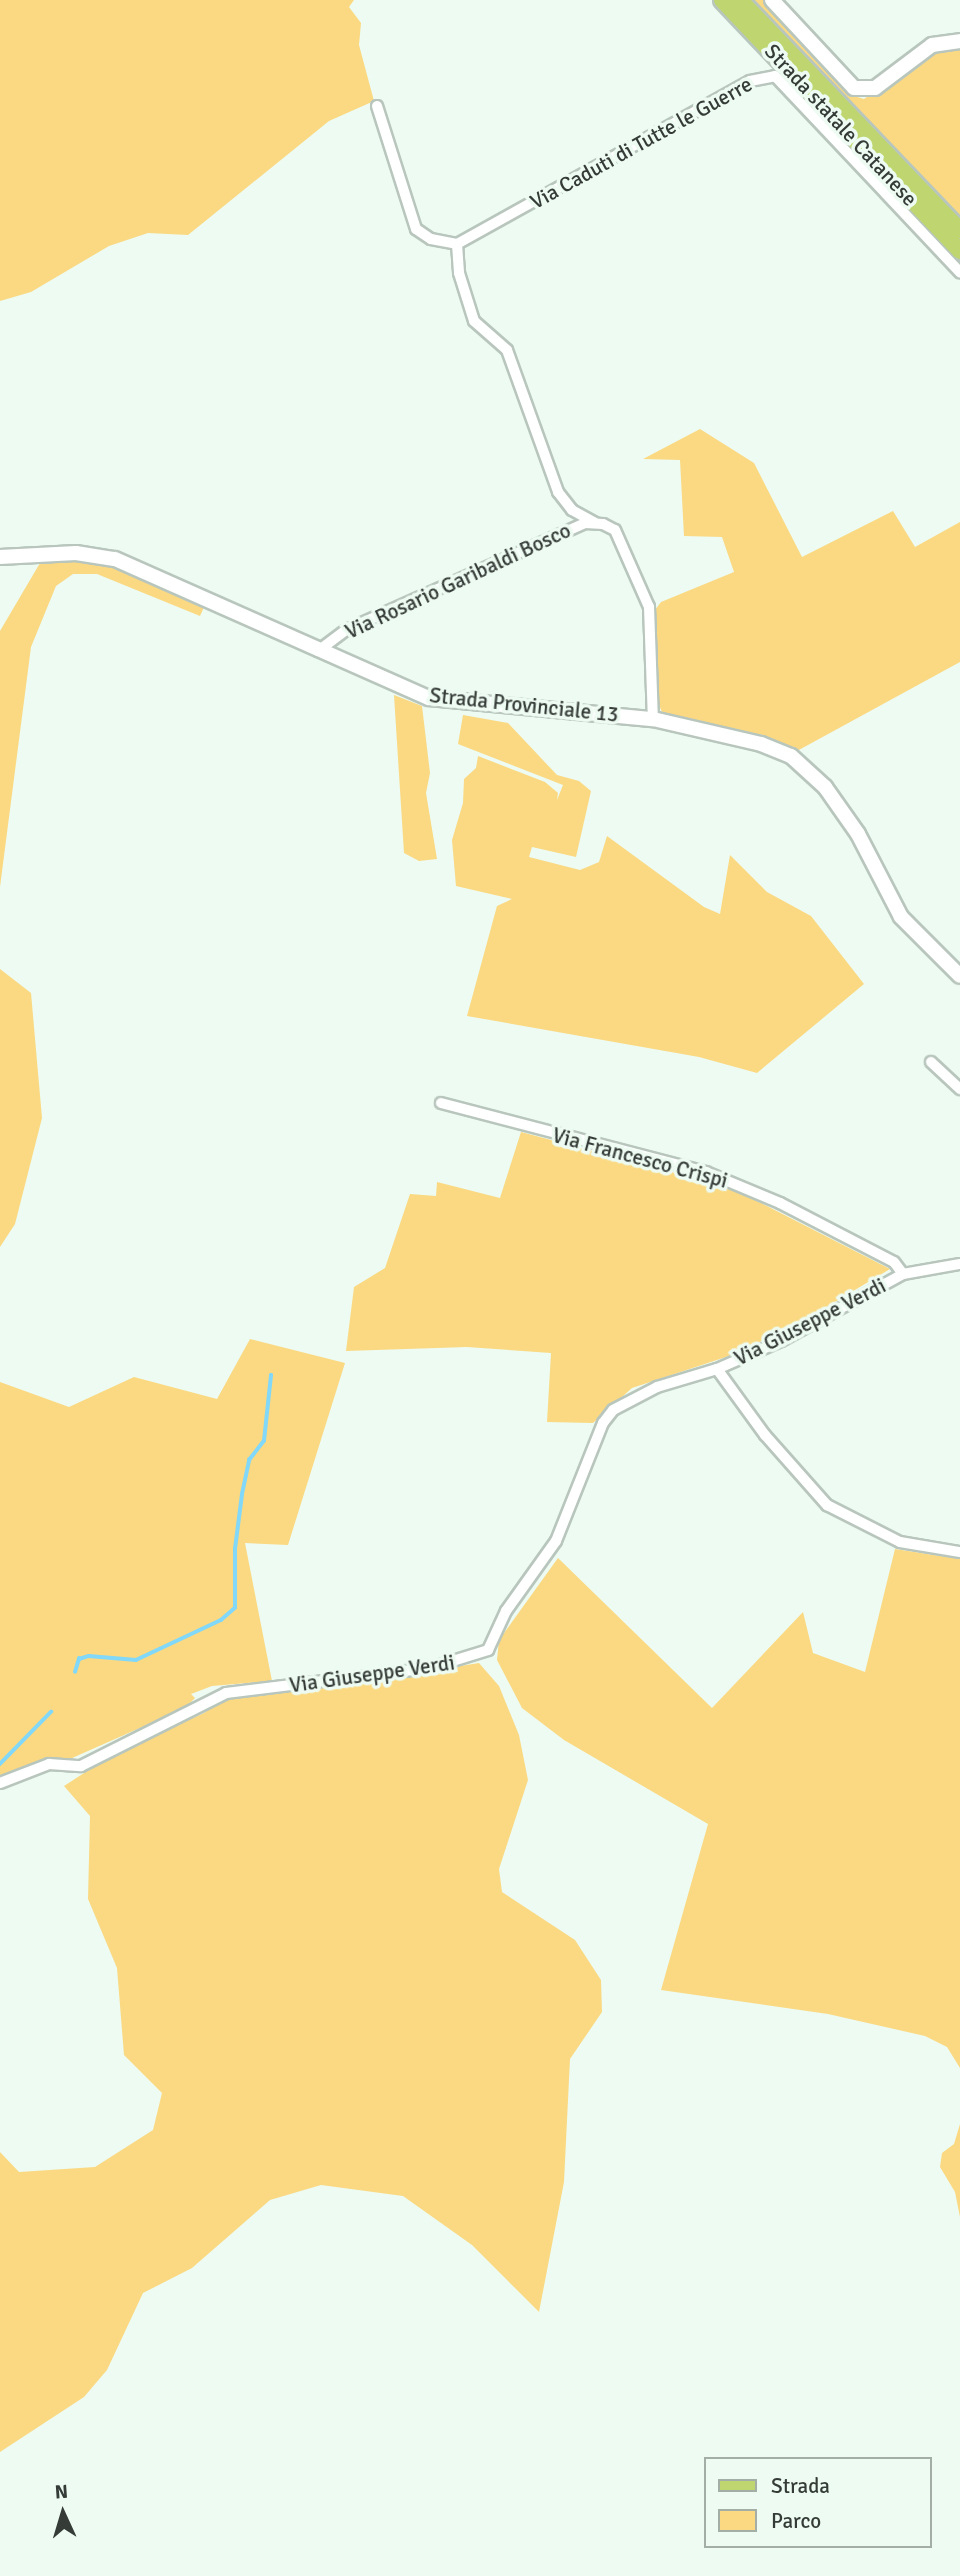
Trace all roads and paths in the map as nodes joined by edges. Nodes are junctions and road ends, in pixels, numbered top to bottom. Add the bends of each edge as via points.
1 (722, 0) edge
2 (740, 0) edge
3 (772, 0) edge
4 (960, 41) edge
5 (377, 106) dead end
6 (960, 230) edge
7 (457, 244) junction
8 (960, 251) edge
9 (960, 272) edge
10 (595, 523) junction
11 (0, 558) edge
12 (317, 652) junction
13 (653, 719) junction
14 (960, 976) edge
15 (931, 1062) dead end
16 (960, 1089) edge
17 (442, 1103) dead end
18 (960, 1264) edge
19 (903, 1274) junction
20 (717, 1369) junction
21 (958, 1550) edge
22 (0, 1783) edge

1 - 8 main road, Strada statale Catanese
2 - 6 main road, Strada statale Catanese
3 - 4 main road via 854,88 876,88 932,45
5 - 7 street via 416,229 431,239
7 - 9 street, Via Caduti di Tutte le Guerre via 750,81 775,76
7 - 10 street via 459,273 474,321 507,350 558,492 572,510
10 - 12 street, Via Rosario Garibaldi Bosco via 346,630
10 - 13 street, Via Rosario Garibaldi Bosco via 615,530 649,607
11 - 12 main road, Strada Provinciale 13 via 99,554
12 - 13 main road, Strada Provinciale 13 via 429,698
13 - 14 main road, Strada Provinciale 13 via 761,744 809,769 858,834 901,917
15 - 16 street
17 - 19 street, Via Francesco Crispi via 706,1171 894,1262
18 - 19 street, Via Giuseppe Verdi
19 - 20 street, Via Giuseppe Verdi via 781,1341
20 - 21 street via 765,1435 827,1505 900,1542
20 - 22 street, Via Giuseppe Verdi via 657,1387 614,1410 603,1423 556,1541 506,1611 488,1650 430,1668 226,1693 80,1766 49,1764

